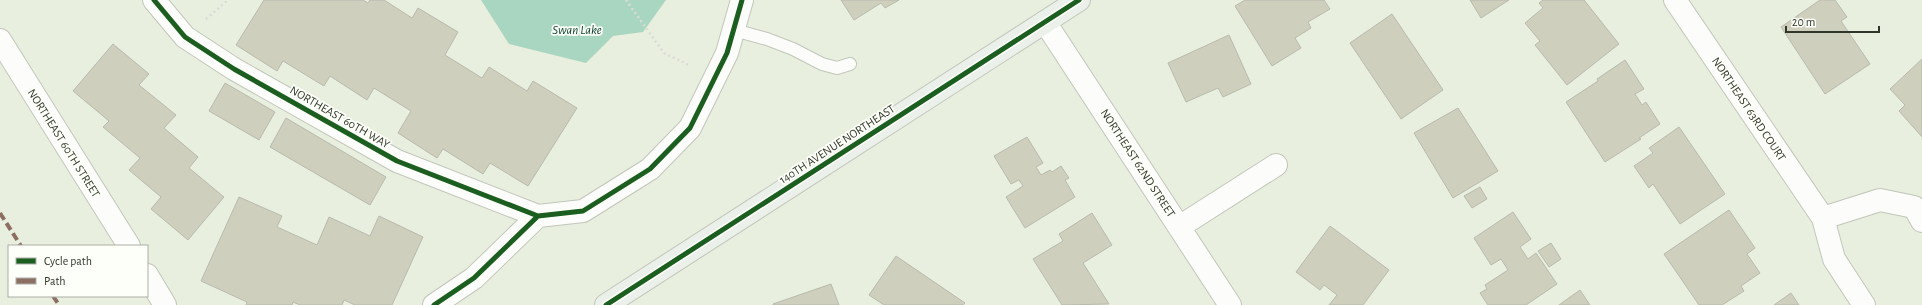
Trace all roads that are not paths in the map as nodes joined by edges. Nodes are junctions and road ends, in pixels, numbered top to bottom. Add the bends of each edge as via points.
1 (154, 0) edge
2 (742, 0) edge
3 (1079, 0) edge
4 (1675, 0) edge
5 (1045, 22) junction
6 (734, 30) junction
7 (0, 40) edge
8 (850, 64) dead end
9 (1276, 165) dead end
10 (538, 216) junction
11 (1823, 218) junction
12 (1922, 221) edge
13 (1179, 227) junction
14 (128, 245) edge
15 (148, 278) edge
16 (166, 305) edge
17 (434, 305) edge
18 (606, 305) edge
19 (1230, 305) edge
20 (1864, 305) edge

1 - 10 street, NORTHEAST 60TH WAY via 185,36 234,69 397,161
2 - 6 street
3 - 5 street, 140TH AVENUE NORTHEAST
4 - 11 street, NORTHEAST 63RD COURT
5 - 13 street, NORTHEAST 62ND STREET
5 - 18 street, 140TH AVENUE NORTHEAST
6 - 8 lane via 793,49 822,64 837,68
6 - 10 street via 727,53 690,128 650,169 583,211
7 - 14 street, NORTHEAST 60TH STREET
9 - 13 street
10 - 17 street via 474,278
11 - 12 street via 1880,200 1914,207
11 - 20 street, NORTHEAST 63RD COURT via 1834,259
13 - 19 street, NORTHEAST 62ND STREET
15 - 16 street

